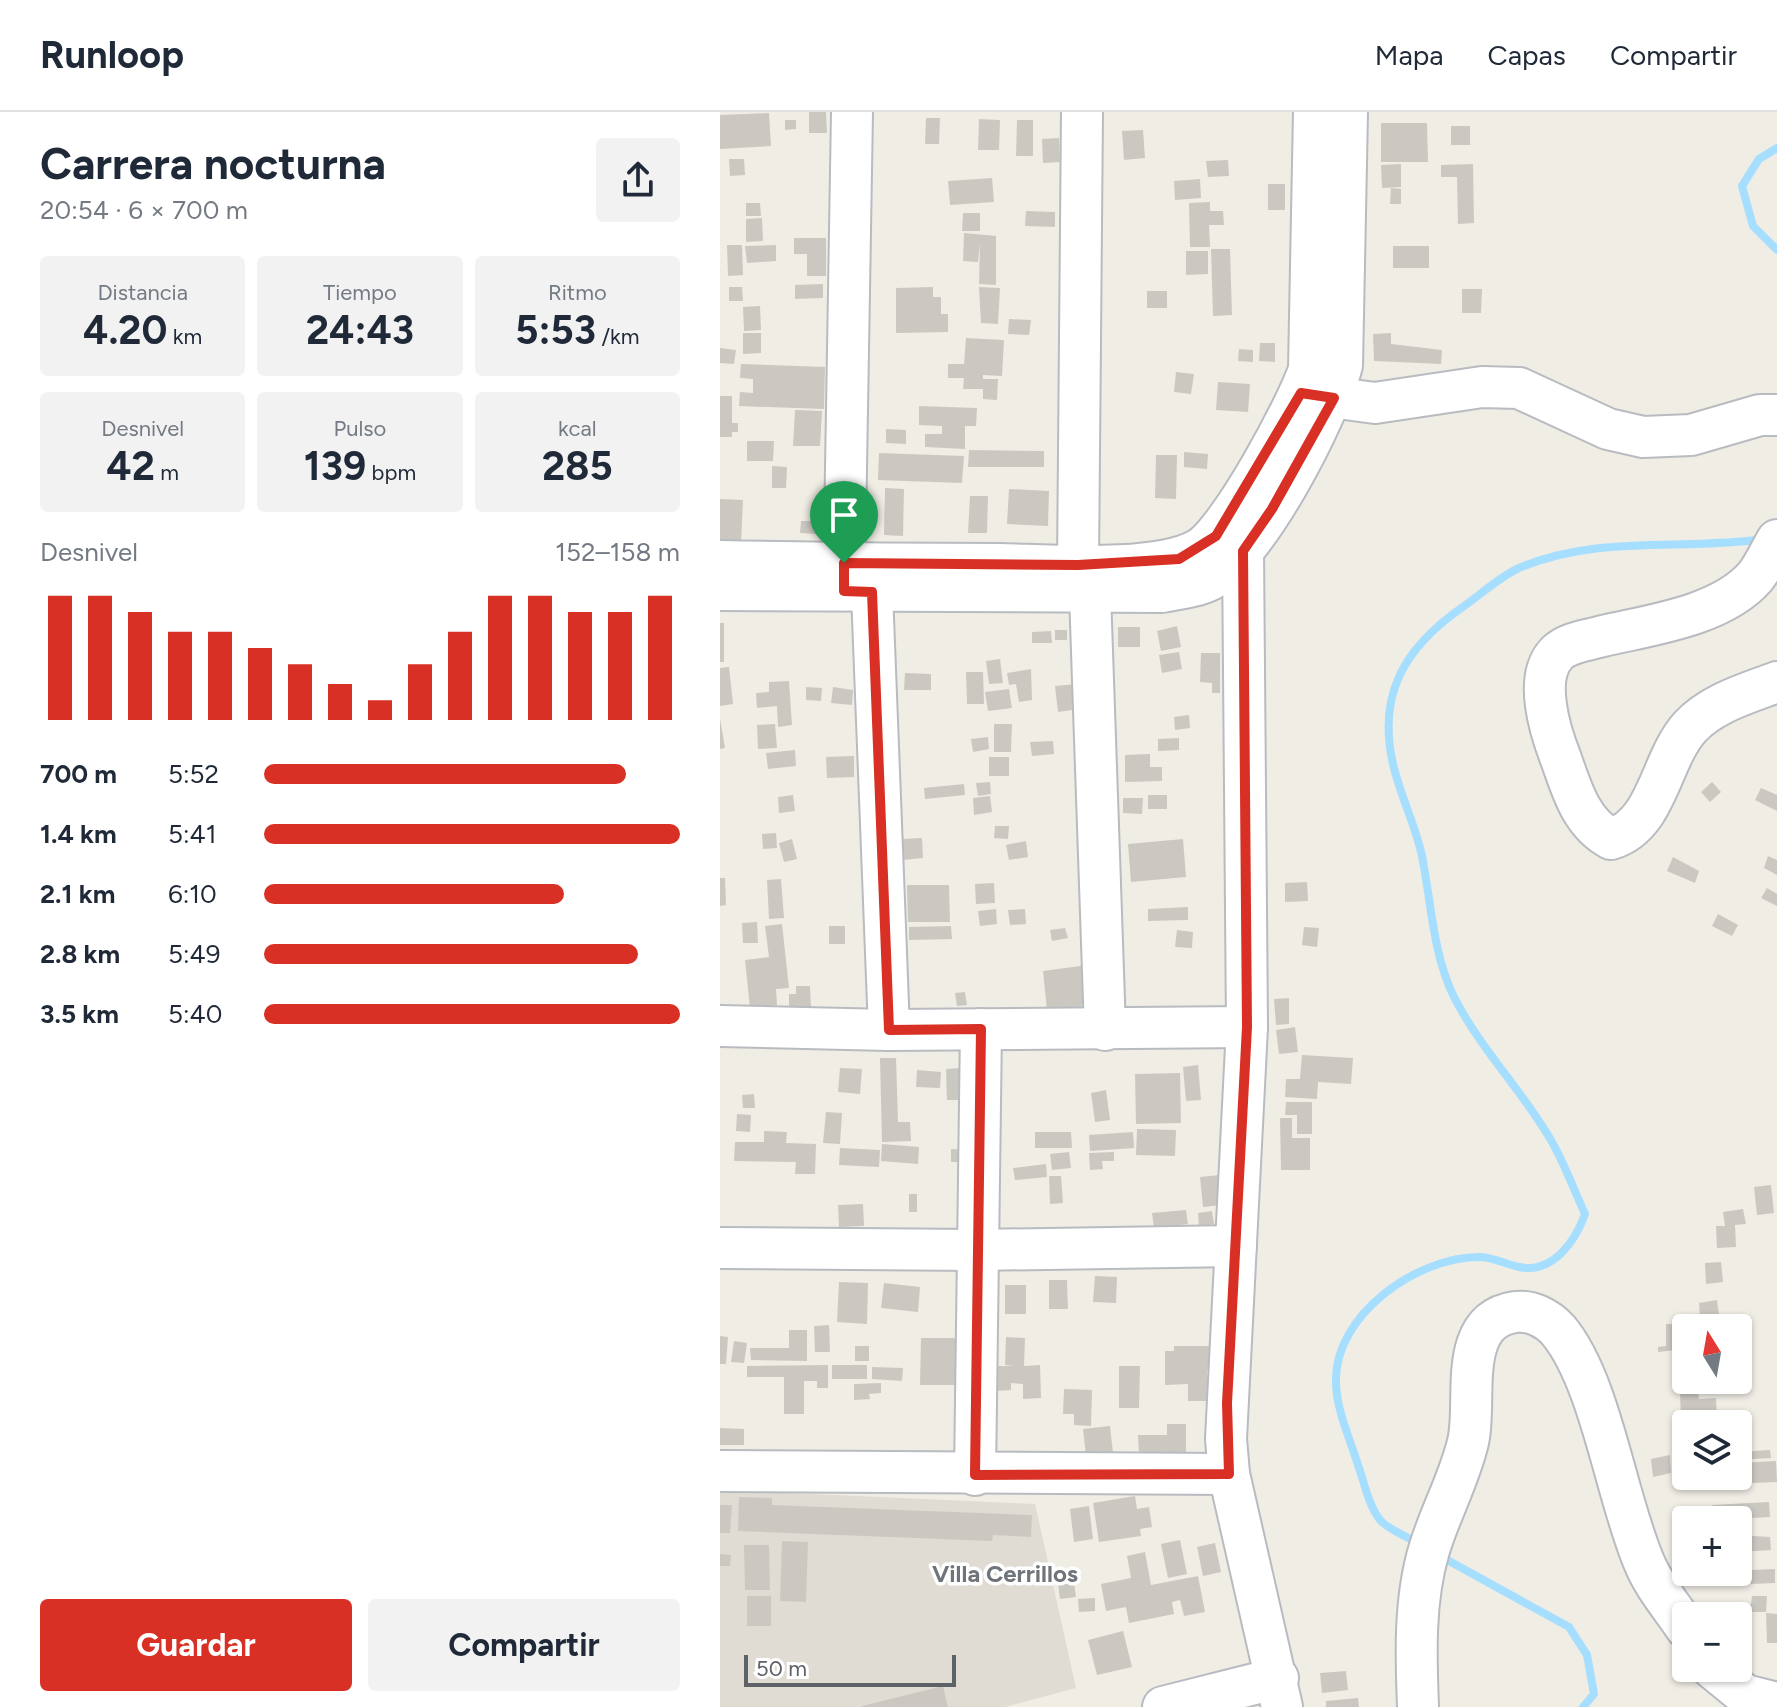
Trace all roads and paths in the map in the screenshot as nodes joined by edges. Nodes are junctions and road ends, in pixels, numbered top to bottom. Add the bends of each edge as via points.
1 (852, 112) edge
2 (1082, 112) edge
3 (1314, 112) edge
4 (1347, 112) edge
5 (1318, 395) junction
6 (1777, 415) edge
7 (1777, 540) edge
8 (1243, 551) junction
9 (720, 561) edge
10 (1084, 579) junction
11 (853, 582) junction
12 (720, 590) edge
13 (1777, 682) edge
14 (720, 1026) edge
15 (1247, 1027) junction
16 (981, 1029) junction
17 (889, 1030) junction
18 (1105, 1030) junction
19 (1236, 1246) junction
20 (720, 1248) edge
21 (976, 1250) junction
22 (720, 1471) edge
23 (1229, 1474) junction
24 (975, 1475) junction
25 (1672, 1607) edge
26 (1729, 1682) edge
27 (1280, 1693) edge
28 (1777, 1703) edge
29 (1163, 1707) edge
30 (1418, 1707) edge

1 - 11 street
2 - 10 street
3 - 5 street via 1309,369
4 - 5 street via 1342,365
5 - 6 street via 1375,403 1482,387 1519,388 1608,429 1643,437 1691,435
5 - 8 street via 1272,509
5 - 10 street via 1216,536 1201,548 1179,559
7 - 13 street via 1755,578 1720,601 1666,624 1577,643 1551,661 1547,700 1558,751 1577,802 1596,831 1611,839 1628,834 1689,728 1710,710
8 - 10 street via 1211,579 1162,592
8 - 15 street
9 - 11 street
10 - 11 street
10 - 18 street
11 - 12 street
11 - 17 street
14 - 17 street
15 - 18 street
15 - 19 street
16 - 17 street
16 - 18 street
16 - 21 street
19 - 21 street
19 - 23 street via 1227,1403
20 - 21 street
21 - 24 street
22 - 24 street
23 - 24 street
23 - 27 street
25 - 30 street via 1644,1564 1579,1363 1557,1329 1539,1315 1517,1312 1499,1317 1483,1330 1474,1355 1470,1435 1429,1550 1416,1640
26 - 28 street via 1745,1695
27 - 29 street

